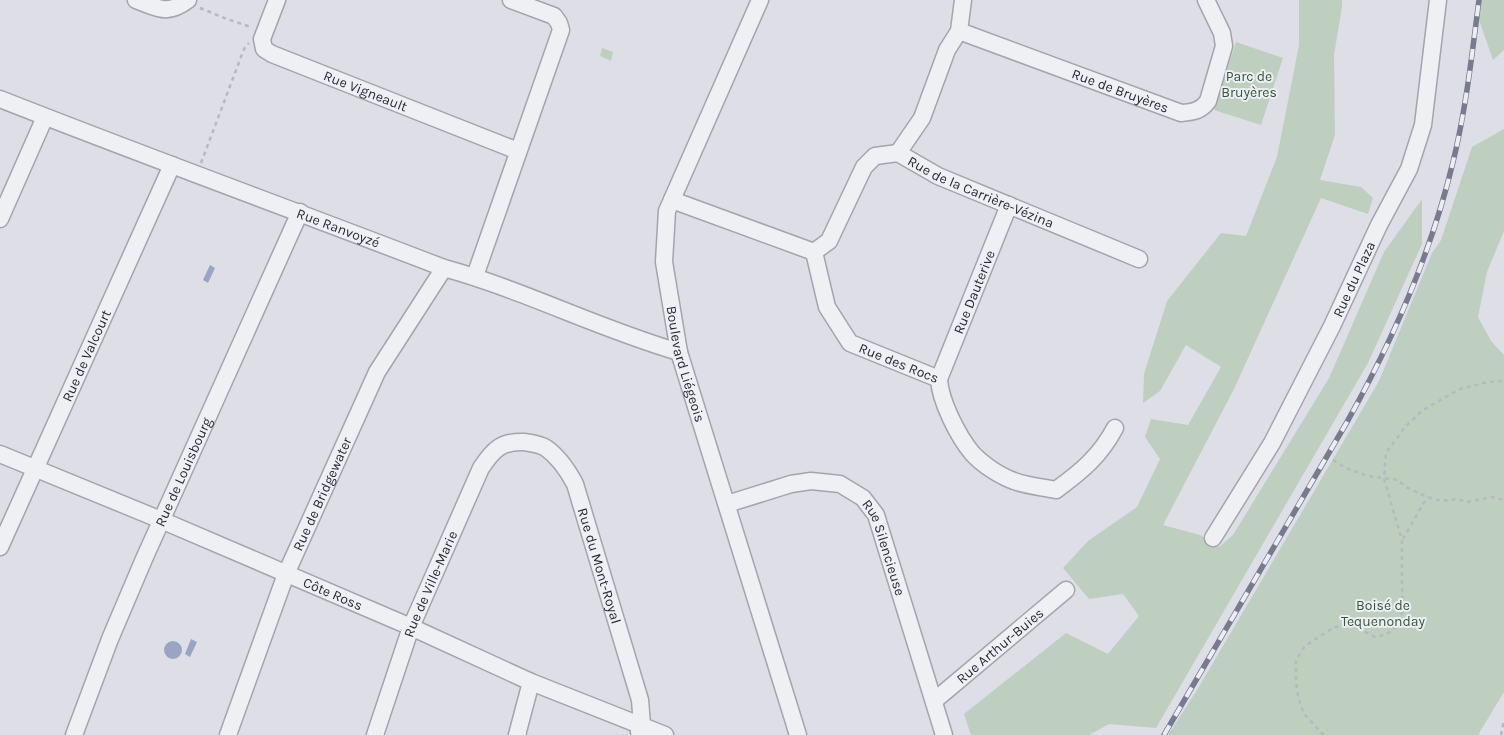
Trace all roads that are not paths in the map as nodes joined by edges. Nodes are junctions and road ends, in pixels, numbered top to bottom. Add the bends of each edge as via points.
1 (136, 0) edge
2 (277, 0) edge
3 (511, 0) edge
4 (760, 0) edge
5 (963, 0) edge
6 (1206, 0) edge
7 (1438, 0) edge
8 (192, 3) edge
9 (959, 31) junction
10 (0, 99) edge
11 (46, 117) junction
12 (518, 151) junction
13 (898, 153) junction
14 (172, 165) junction
15 (672, 200) junction
16 (1008, 205) junction
17 (300, 212) junction
18 (0, 219) edge
19 (814, 252) junction
20 (1139, 259) dead end
21 (444, 268) junction
22 (475, 276) junction
23 (679, 352) junction
24 (938, 380) junction
25 (1115, 428) dead end
26 (504, 444) joint
27 (0, 454) edge
28 (35, 468) junction
29 (727, 504) junction
30 (161, 520) junction
31 (1213, 538) dead end
32 (0, 547) edge
33 (286, 574) junction
34 (1066, 590) dead end
35 (410, 628) junction
36 (531, 682) junction
37 (934, 701) junction
38 (640, 730) edge
39 (74, 735) edge
40 (228, 735) edge
41 (375, 735) edge
42 (517, 735) edge
43 (665, 735) edge
44 (798, 735) edge
45 (944, 735) edge

1 - 8 street via 163,10
2 - 12 street, Rue Vigneault via 262,39 264,49
3 - 12 street via 554,16 561,30
4 - 15 street, Boulevard Liégeois
5 - 9 street
6 - 9 street, Rue de Bruyères via 1222,33 1224,46 1208,102 1203,108 1188,113
7 - 31 street, Rue du Plaza via 1423,125 1409,169 1272,443
9 - 13 street via 947,50 922,118
10 - 11 street, Rue Ranvoyzé
11 - 14 street, Rue Ranvoyzé
11 - 18 street
12 - 22 street
13 - 16 street, Rue de la Carrière-Vézina via 938,176
13 - 19 street, Rue de la Carrière-Vézina via 875,156 864,167 829,241
14 - 17 street, Rue Ranvoyzé
14 - 28 street, Rue de Valcourt
15 - 19 street
15 - 23 street, Boulevard Liégeois via 667,211 664,262
16 - 20 street, Rue de la Carrière-Vézina
16 - 24 street, Rue Dauterive
17 - 21 street, Rue Ranvoyzé
17 - 30 street, Rue de Louisbourg
19 - 24 street, Rue des Rocs via 827,307 850,343
21 - 22 street, Rue Ranvoyzé
21 - 33 street, Rue de Bridgewater via 377,372
22 - 23 street, Rue Ranvoyzé via 617,332
23 - 29 street, Boulevard Liégeois
24 - 25 street, Rue des Rocs via 953,424 972,453 1014,481 1056,490 1082,471
26 - 35 street, Rue de Ville-Marie via 491,453 481,468
26 - 38 street, Rue du Mont-Royal via 532,443 545,447 575,484 640,700
27 - 28 street, Côte Ross
28 - 30 street, Côte Ross
28 - 32 street, Rue de Valcourt
29 - 37 street, Rue Silencieuse via 811,481 840,484 863,498 876,515
29 - 44 street, Boulevard Liégeois
30 - 33 street, Côte Ross
30 - 39 street, Rue de Louisbourg via 110,639
33 - 35 street, Côte Ross
33 - 40 street, Rue de Bridgewater
34 - 37 street, Rue Arthur-Buies
35 - 36 street, Côte Ross
35 - 41 street, Rue de Ville-Marie
36 - 38 street, Côte Ross
36 - 42 street
37 - 45 street, Rue Silencieuse
38 - 43 street, Côte Ross

